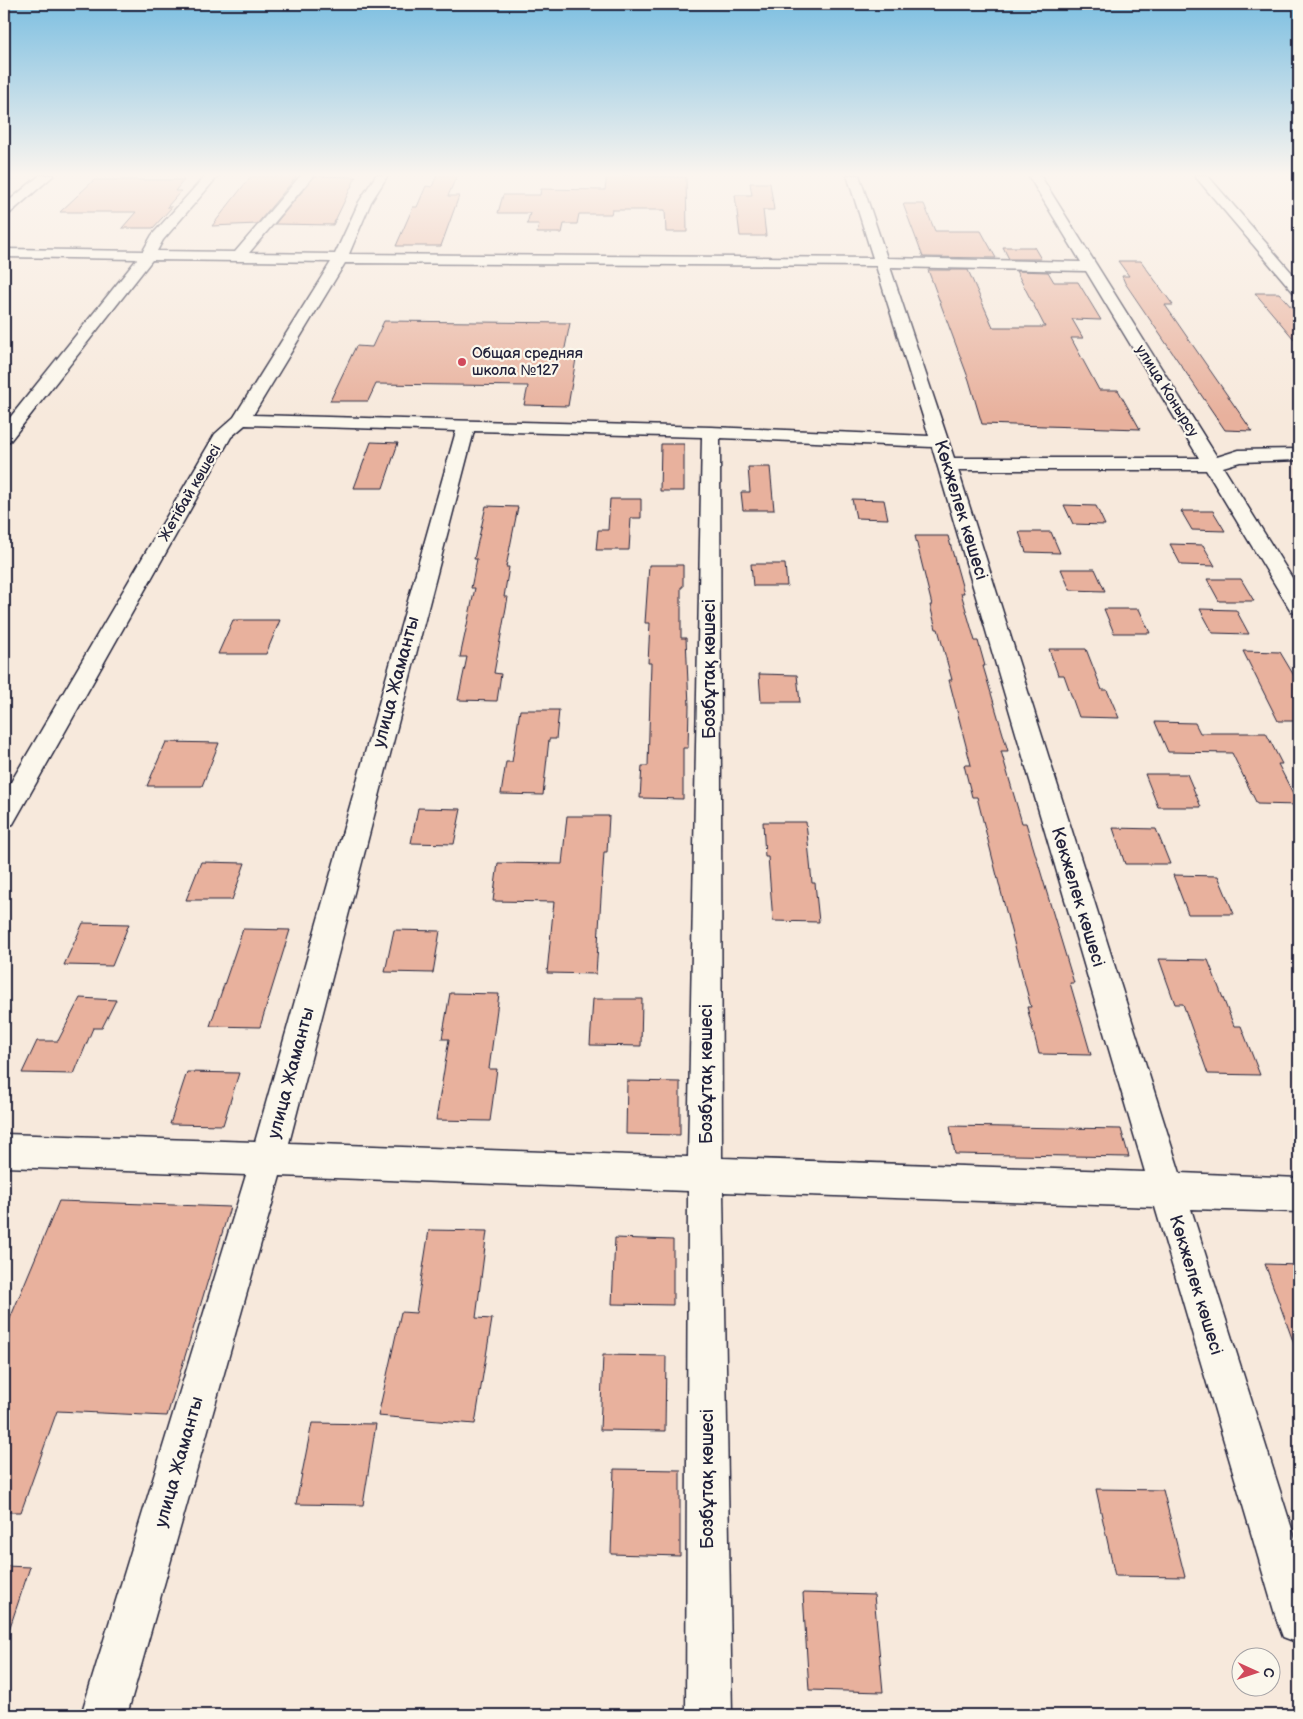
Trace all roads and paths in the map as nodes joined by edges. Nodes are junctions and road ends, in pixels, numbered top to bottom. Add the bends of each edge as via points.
1 (148, 255) edge
2 (168, 255) edge
3 (878, 255) edge
4 (1083, 255) edge
5 (1269, 255) edge
6 (239, 256) joint
7 (338, 257) junction
8 (880, 262) junction
9 (1090, 267) junction
10 (1299, 290) edge
11 (241, 420) junction
12 (466, 427) junction
13 (711, 432) junction
14 (4, 437) edge
15 (940, 442) junction
16 (1299, 454) edge
17 (946, 464) junction
18 (1212, 464) junction
19 (1299, 606) edge
20 (4, 816) edge
21 (4, 1150) edge
22 (268, 1158) junction
23 (705, 1173) junction
24 (1168, 1191) junction
25 (1299, 1195) edge
26 (1299, 1621) edge
27 (104, 1715) edge
28 (708, 1715) edge

1 - 14 street
2 - 6 street
3 - 8 street, Көкжелек көшесі
4 - 9 street, улица Конырсу
5 - 10 street
6 - 7 street
7 - 8 street
7 - 11 street, Жетібай көшесі via 334,271
8 - 9 street
8 - 15 street, Көкжелек көшесі
9 - 18 street, улица Конырсу
11 - 12 street
11 - 20 street, Жетібай көшесі via 224,434
12 - 13 street
12 - 22 street, улица Жаманты
13 - 15 street
13 - 23 street, Бозбұтақ көшесі
15 - 17 street, Көкжелек көшесі
16 - 18 street via 1239,456
17 - 18 street
17 - 24 street, Көкжелек көшесі
18 - 19 street, улица Конырсу
21 - 22 street
22 - 23 street
22 - 27 street, улица Жаманты
23 - 24 street
23 - 28 street, Бозбұтақ көшесі
24 - 25 street
24 - 26 street, Көкжелек көшесі

